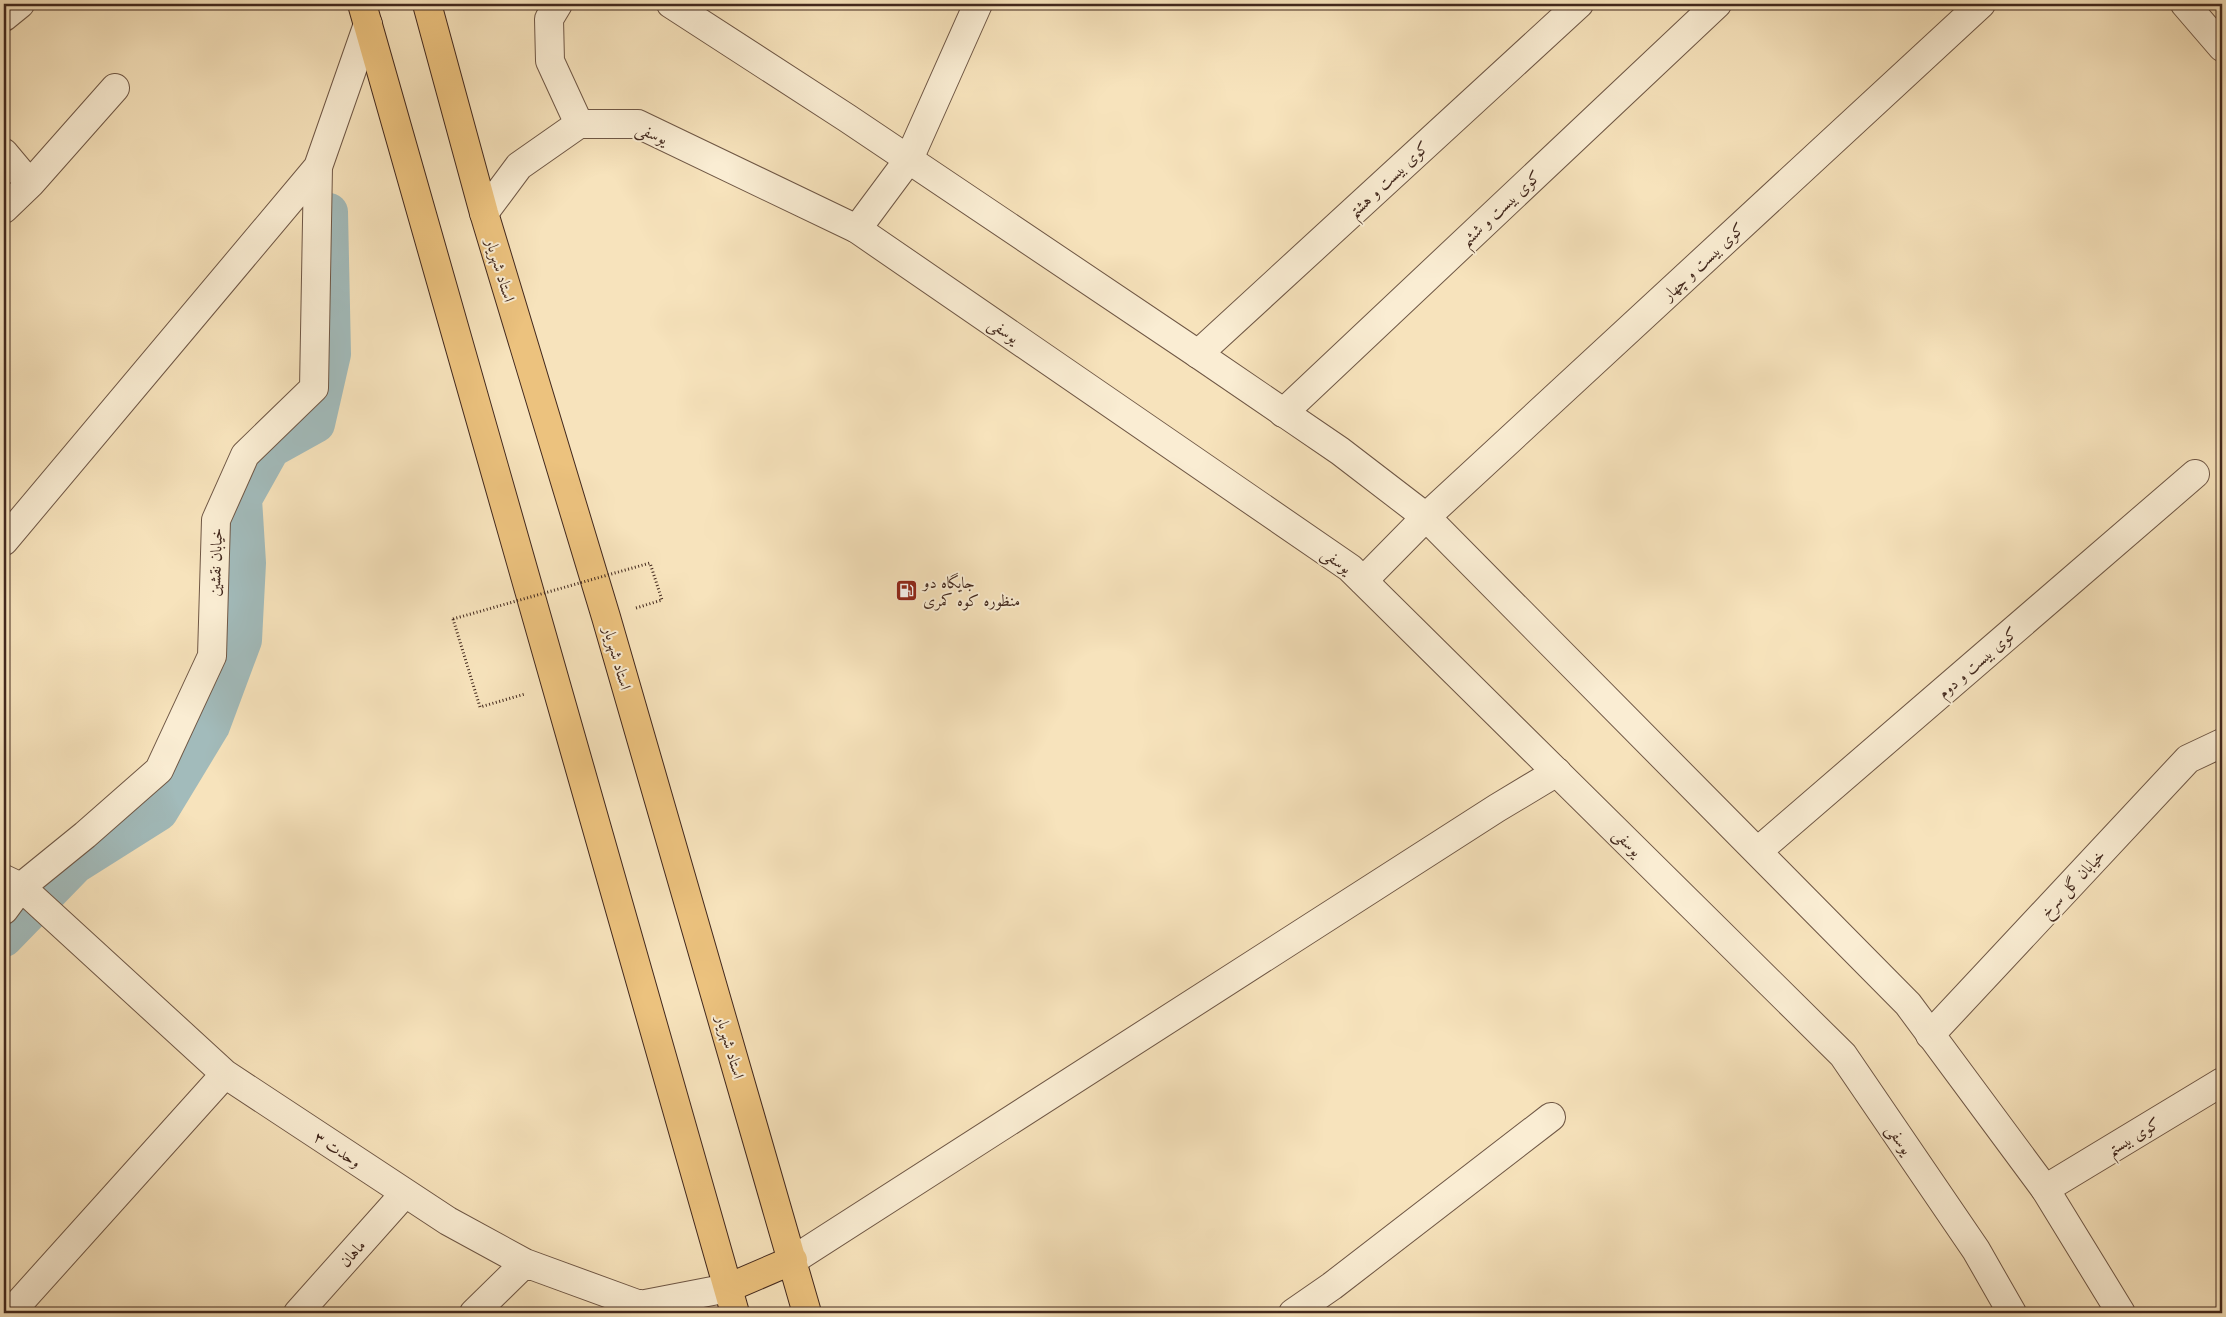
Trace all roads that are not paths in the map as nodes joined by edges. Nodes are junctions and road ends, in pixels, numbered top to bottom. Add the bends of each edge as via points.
1 (427, 4) edge
2 (558, 4) edge
3 (671, 4) edge
4 (978, 4) edge
5 (1579, 4) edge
6 (1717, 4) edge
7 (1981, 4) edge
8 (2184, 4) edge
9 (365, 14) edge
10 (2222, 47) edge
11 (115, 88) dead end
12 (579, 124) junction
13 (4, 153) edge
14 (909, 159) junction
15 (318, 167) junction
16 (30, 184) junction
17 (4, 210) edge
18 (484, 213) junction
19 (857, 229) junction
20 (1198, 354) junction
21 (1283, 413) junction
22 (2195, 474) dead end
23 (1426, 517) junction
24 (4, 541) edge
25 (1363, 580) junction
26 (2222, 743) edge
27 (1557, 772) junction
28 (1758, 851) junction
29 (12, 883) edge
30 (4, 910) edge
31 (1930, 1036) junction
32 (225, 1074) junction
33 (2222, 1082) edge
34 (1551, 1117) dead end
35 (2045, 1189) junction
36 (405, 1193) junction
37 (793, 1260) junction
38 (525, 1262) junction
39 (732, 1300) edge
40 (10, 1313) edge
41 (298, 1313) edge
42 (474, 1313) edge
43 (807, 1313) edge
44 (1293, 1313) edge
45 (2012, 1313) edge
46 (2121, 1313) edge

1 - 18 main road, استاد شهریار
2 - 12 street via 549,19 550,61
3 - 14 street
4 - 14 street
5 - 20 street, کوی بیست و هشتم
6 - 21 street, کوی بیست و ششم
7 - 23 street, کوی بیست و چهار
8 - 10 street
9 - 15 street
9 - 39 main road
11 - 16 street
12 - 18 street via 520,166
12 - 19 street, یوسفی via 638,124
13 - 16 street
14 - 19 street
14 - 20 street
15 - 24 street
15 - 29 street, خیابان نقشین via 314,388 245,455 216,520 212,656 158,770 85,835
16 - 17 street
18 - 37 main road, استاد شهریار via 606,617
19 - 25 street, یوسفی
20 - 21 street
21 - 23 street via 1340,451
22 - 28 street, کوی بیست و دوم
23 - 25 street, کوی بیست و چهار
23 - 28 street
25 - 27 street, یوسفی
26 - 31 street, خیابان گل سرخ via 2188,759
27 - 37 street
27 - 45 street, یوسفی via 1843,1055 1976,1250
28 - 31 street via 1908,1004
29 - 30 street, خیابان نقشین
29 - 32 street, وحدت ۳
31 - 35 street
32 - 36 street, وحدت ۳
32 - 40 street
33 - 35 street, کوی بیستم
34 - 44 street
35 - 46 street
36 - 38 street, وحدت ۳ via 448,1221
36 - 41 street, ماهان
37 - 39 main road
37 - 43 main road, استاد شهریار
38 - 39 street, وحدت ۳ via 640,1305
38 - 42 street

